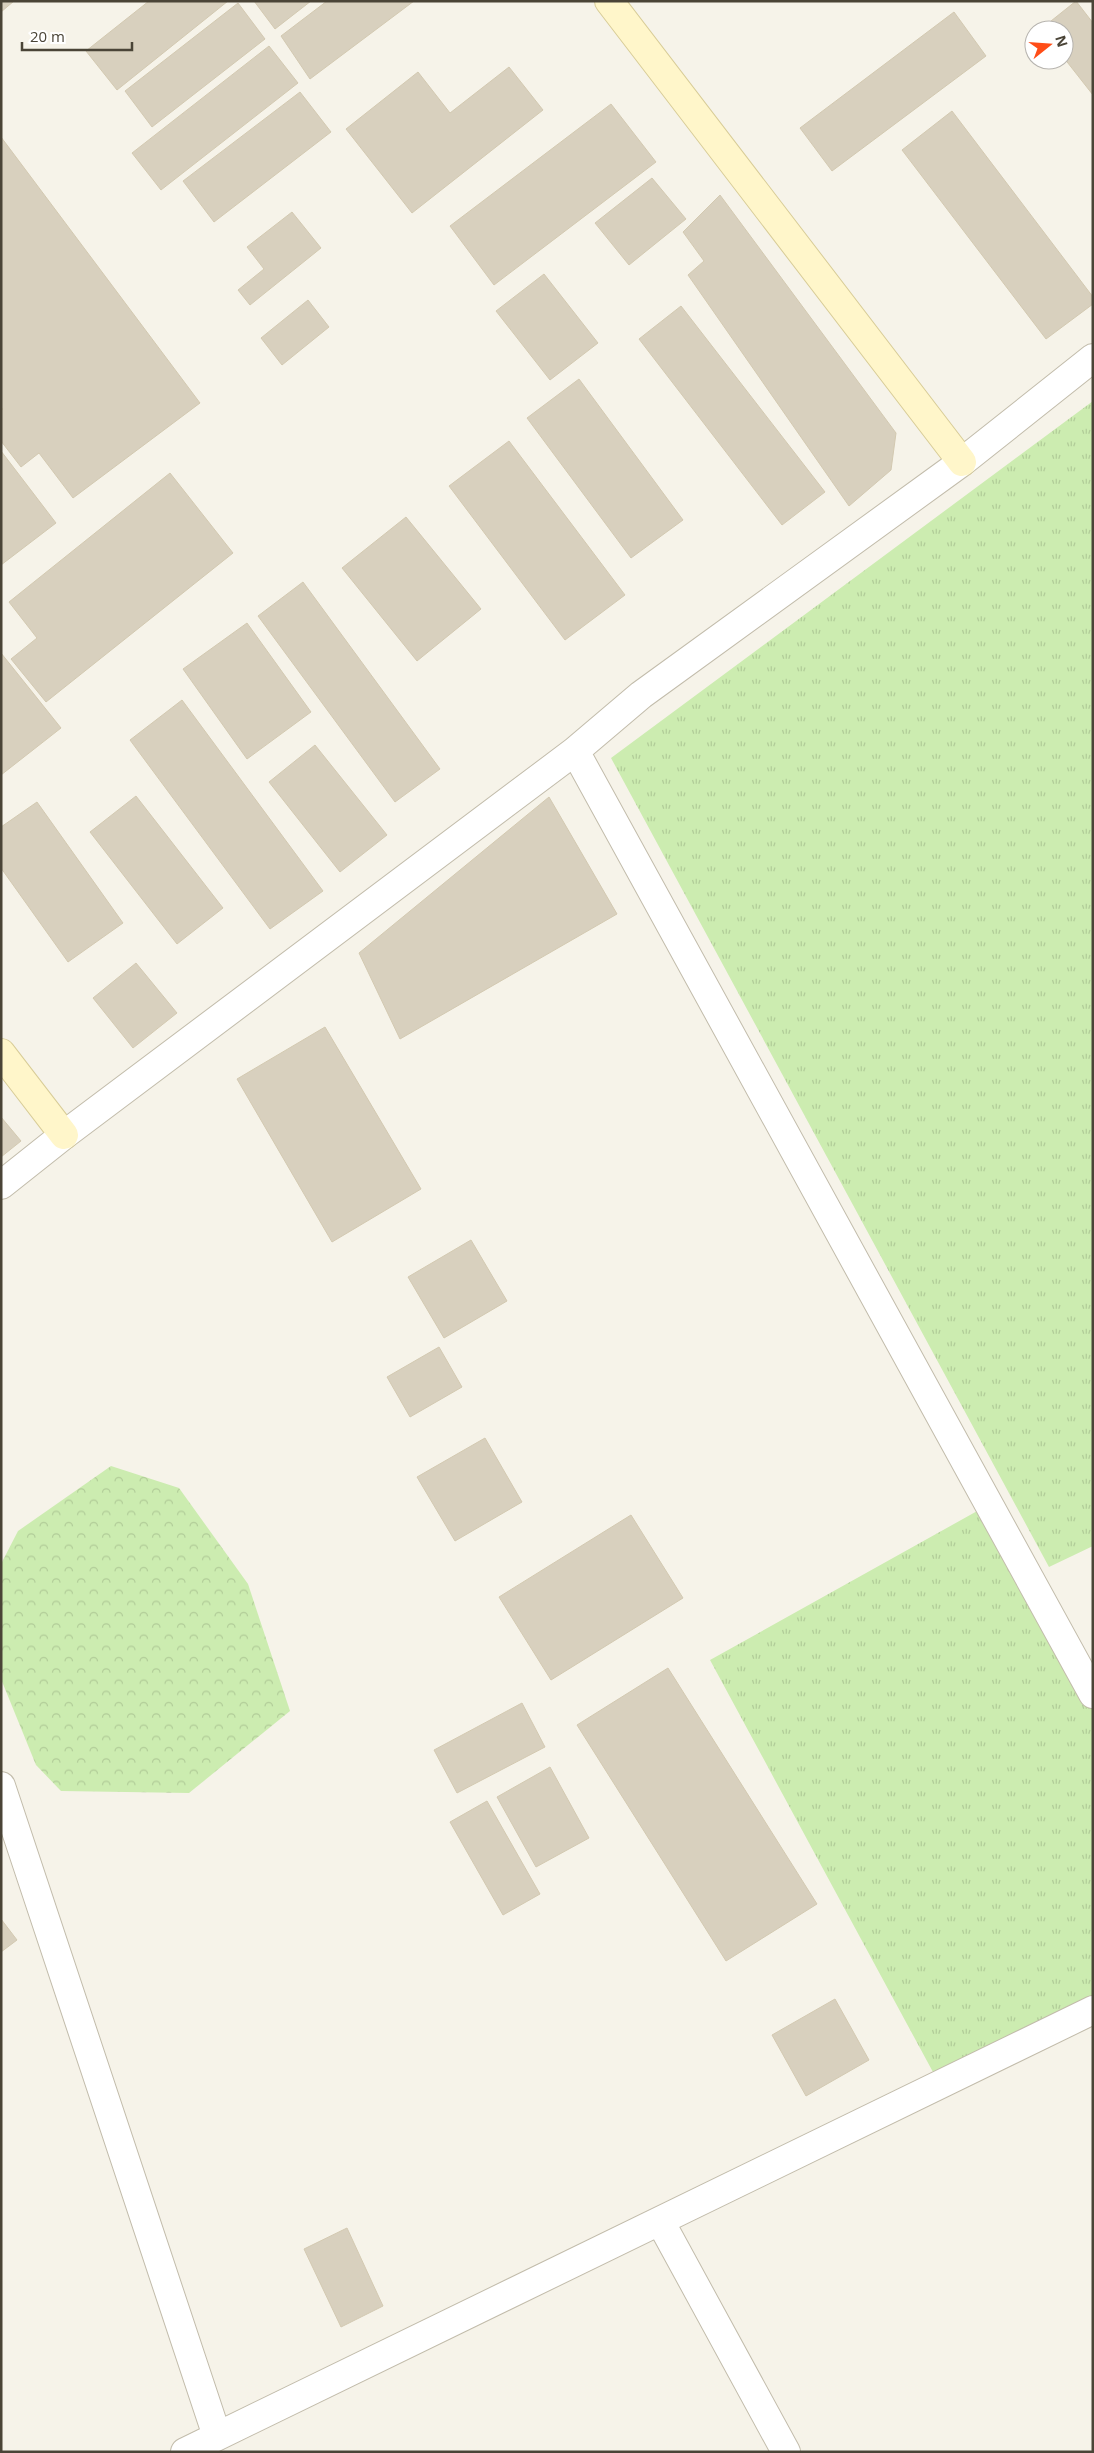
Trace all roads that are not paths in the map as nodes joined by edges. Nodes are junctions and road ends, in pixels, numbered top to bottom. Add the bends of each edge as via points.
1 (609, 1) edge
2 (1093, 358) edge
3 (962, 462) junction
4 (575, 751) junction
5 (1, 1053) edge
6 (64, 1135) junction
7 (1, 1185) edge
8 (1093, 1694) edge
9 (1, 1786) edge
10 (1093, 2010) edge
11 (660, 2221) junction
12 (217, 2436) junction
13 (185, 2452) edge
14 (786, 2452) edge

1 - 3 street
2 - 3 street
3 - 4 street via 641,695
4 - 6 street
4 - 8 street
5 - 6 street
6 - 7 street
9 - 12 street
10 - 11 street
11 - 12 street
11 - 14 street
12 - 13 street

